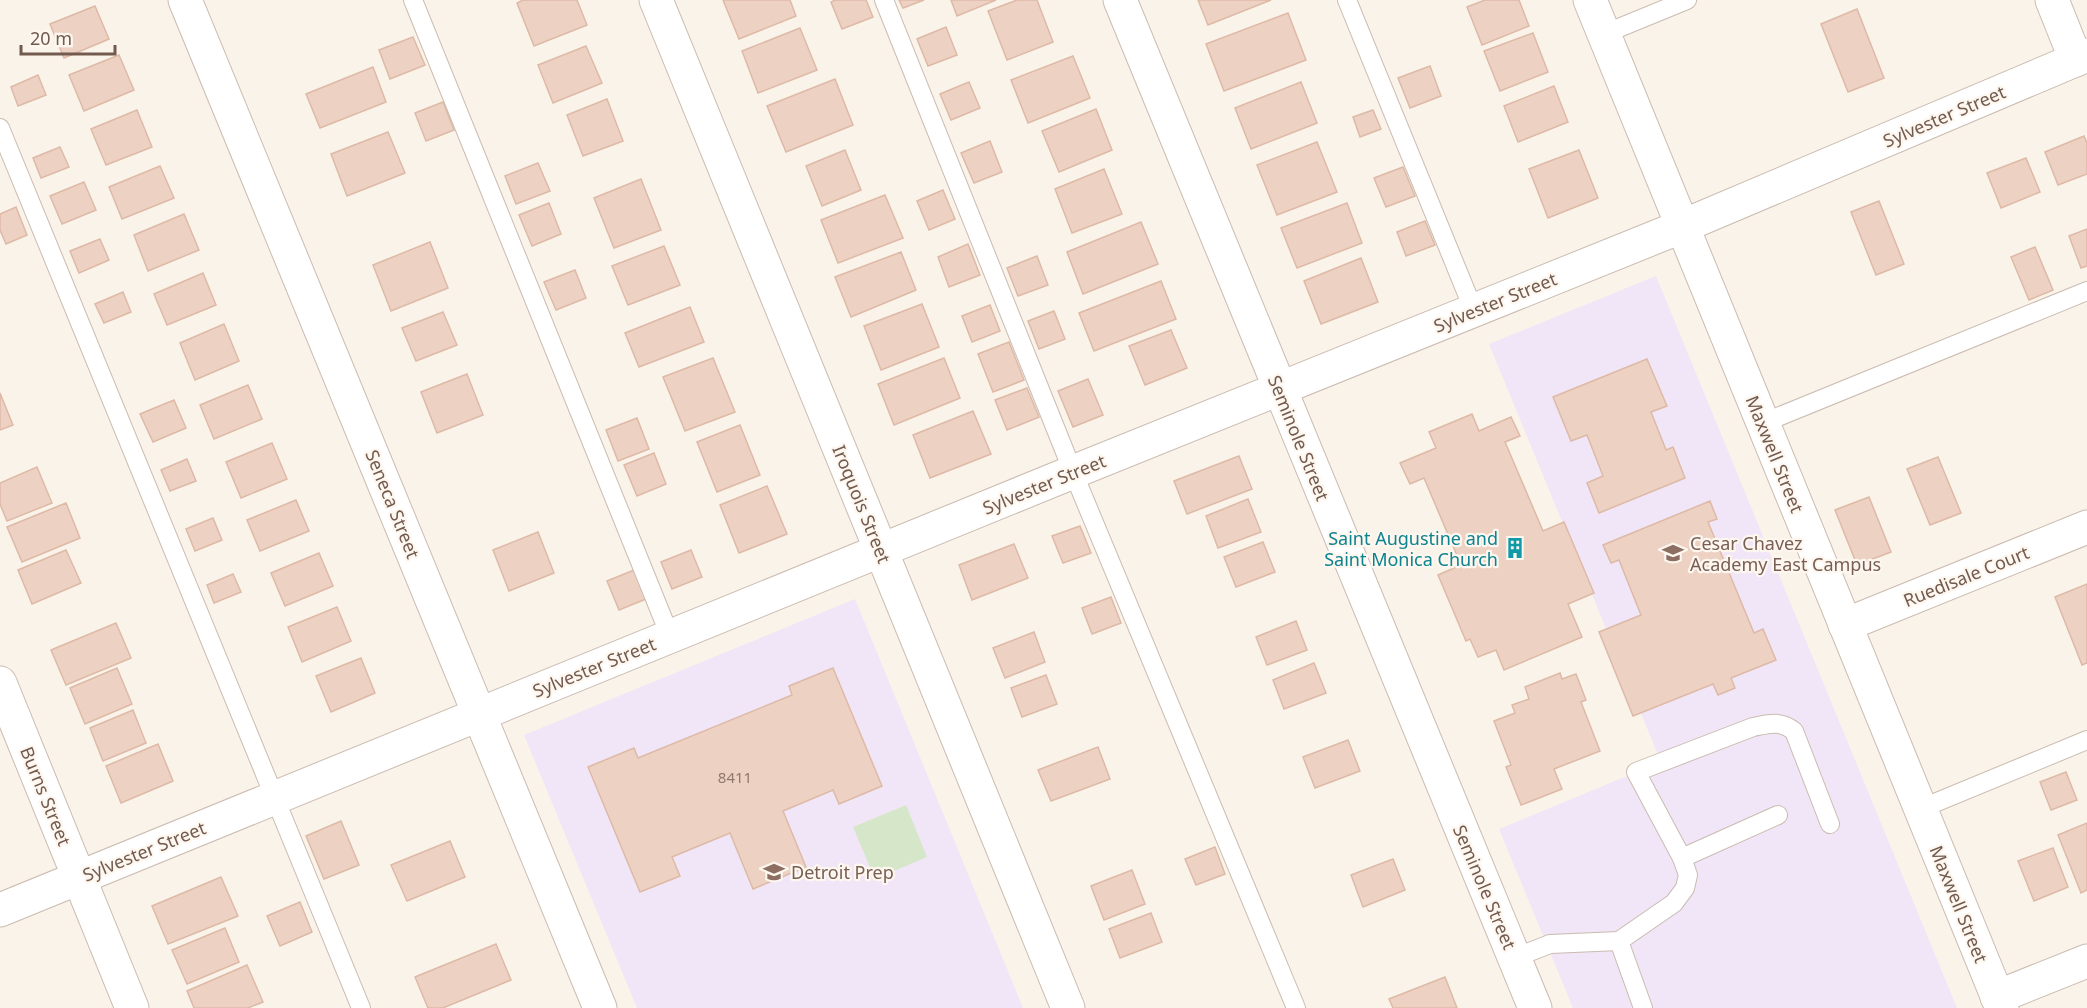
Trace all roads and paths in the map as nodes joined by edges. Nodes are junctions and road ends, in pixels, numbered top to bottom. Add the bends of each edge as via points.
1 (185, 0) edge
2 (413, 0) edge
3 (656, 0) edge
4 (884, 0) edge
5 (1120, 0) edge
6 (1347, 0) edge
7 (1590, 0) edge
8 (1687, 0) edge
9 (2052, 0) edge
10 (1604, 34) junction
11 (2082, 58) edge
12 (0, 128) edge
13 (1683, 226) junction
14 (2087, 291) edge
15 (1474, 311) junction
16 (1279, 390) junction
17 (1763, 423) junction
18 (1073, 471) junction
19 (2087, 527) edge
20 (880, 550) junction
21 (1845, 625) junction
22 (670, 636) junction
23 (0, 683) edge
24 (480, 714) junction
25 (2087, 740) edge
26 (275, 798) junction
27 (1920, 809) junction
28 (1778, 814) dead end
29 (1830, 824) dead end
30 (1682, 858) junction
31 (79, 878) junction
32 (0, 910) edge
33 (1618, 941) junction
34 (1514, 958) junction
35 (2087, 961) edge
36 (2000, 1003) edge
37 (132, 1008) edge
38 (361, 1008) edge
39 (600, 1008) edge
40 (1068, 1008) edge
41 (1296, 1008) edge
42 (1535, 1008) edge
43 (1643, 1008) edge

1 - 24 street, Seneca Street
2 - 22 lane
3 - 20 street, Iroquois Street
4 - 18 lane
5 - 16 street, Seminole Street
6 - 15 lane
7 - 10 street, Maxwell Street
8 - 10 lane
9 - 11 street
10 - 13 street, Maxwell Street
11 - 13 street, Sylvester Street
12 - 26 lane
13 - 15 street, Sylvester Street
13 - 17 street, Maxwell Street
14 - 17 lane
15 - 16 street, Sylvester Street
16 - 18 street, Sylvester Street
16 - 34 street, Seminole Street
17 - 21 street, Maxwell Street
18 - 20 street, Sylvester Street
18 - 41 lane
19 - 21 street, Ruedisale Court
20 - 22 street, Sylvester Street
20 - 40 street, Iroquois Street
21 - 27 street, Maxwell Street
22 - 24 street, Sylvester Street
23 - 31 street, Burns Street
24 - 26 street, Sylvester Street
24 - 39 street, Seneca Street
25 - 27 lane
26 - 31 street, Sylvester Street
26 - 38 lane
27 - 36 street, Maxwell Street
28 - 30 lane
29 - 30 lane via 1794,731 1786,724 1770,723 1636,772
30 - 33 lane via 1688,875 1685,888 1674,903
31 - 32 street, Sylvester Street
31 - 37 street, Burns Street
33 - 34 lane via 1551,944
33 - 43 lane
34 - 42 street, Seminole Street
35 - 36 street

